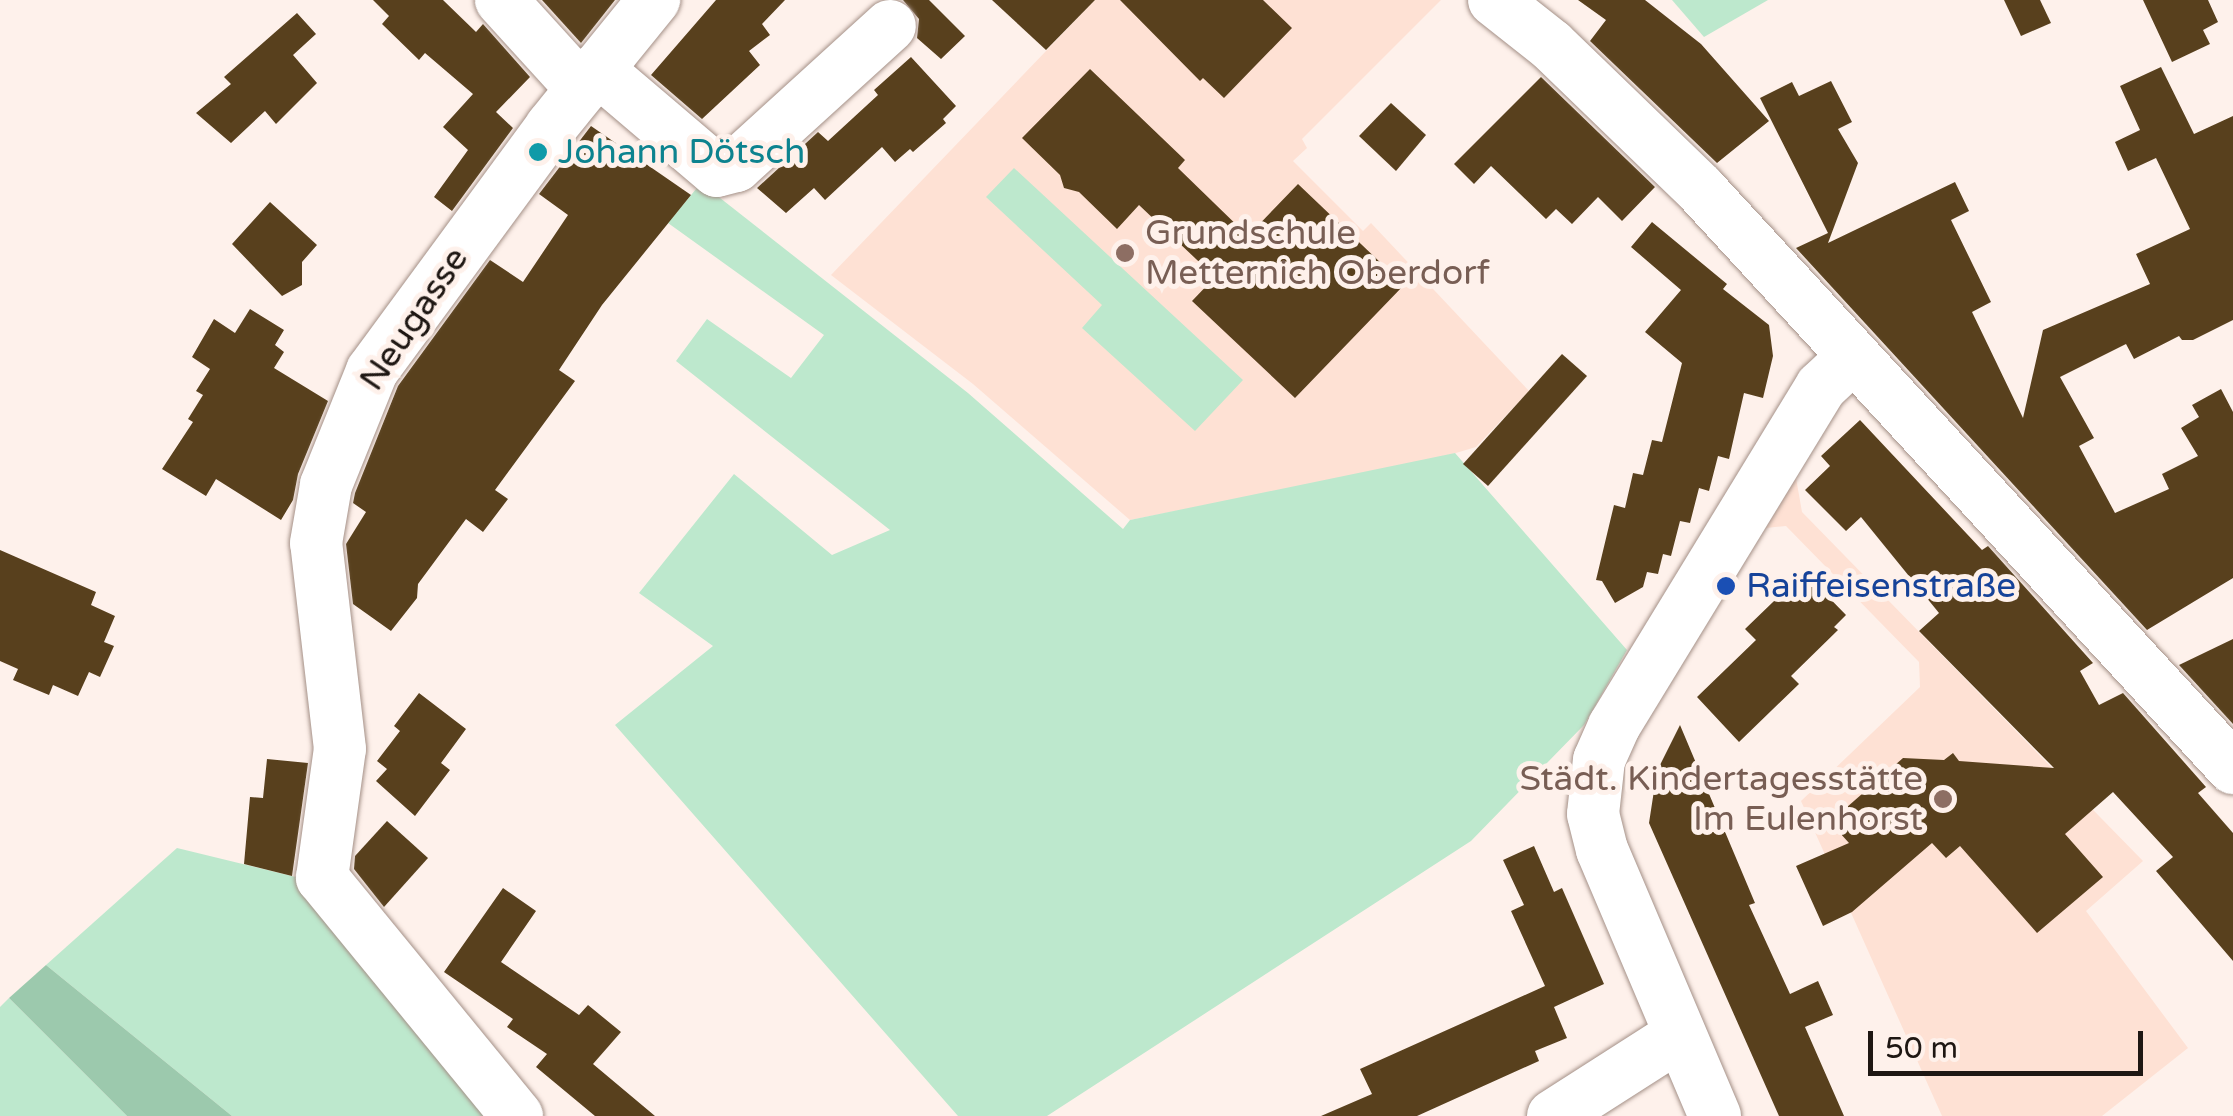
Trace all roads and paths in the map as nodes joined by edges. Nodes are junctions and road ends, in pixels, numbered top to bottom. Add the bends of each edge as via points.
1 (501, 0) edge
2 (654, 0) edge
3 (1494, 0) edge
4 (890, 26) dead end
5 (590, 79) junction
6 (1854, 356) junction
7 (2233, 768) edge
8 (1678, 1036) junction
9 (518, 1116) edge
10 (1553, 1116) edge
11 (1715, 1116) edge

1 - 5 street
2 - 5 street, Neugasse
3 - 6 street via 1552,45 1700,189
4 - 5 street via 736,166 717,171
5 - 9 street, Neugasse via 372,371 326,485 316,543 340,748 322,878
6 - 7 street
6 - 8 street via 1821,387 1614,726 1600,760 1593,814 1602,850
8 - 10 street
8 - 11 street

